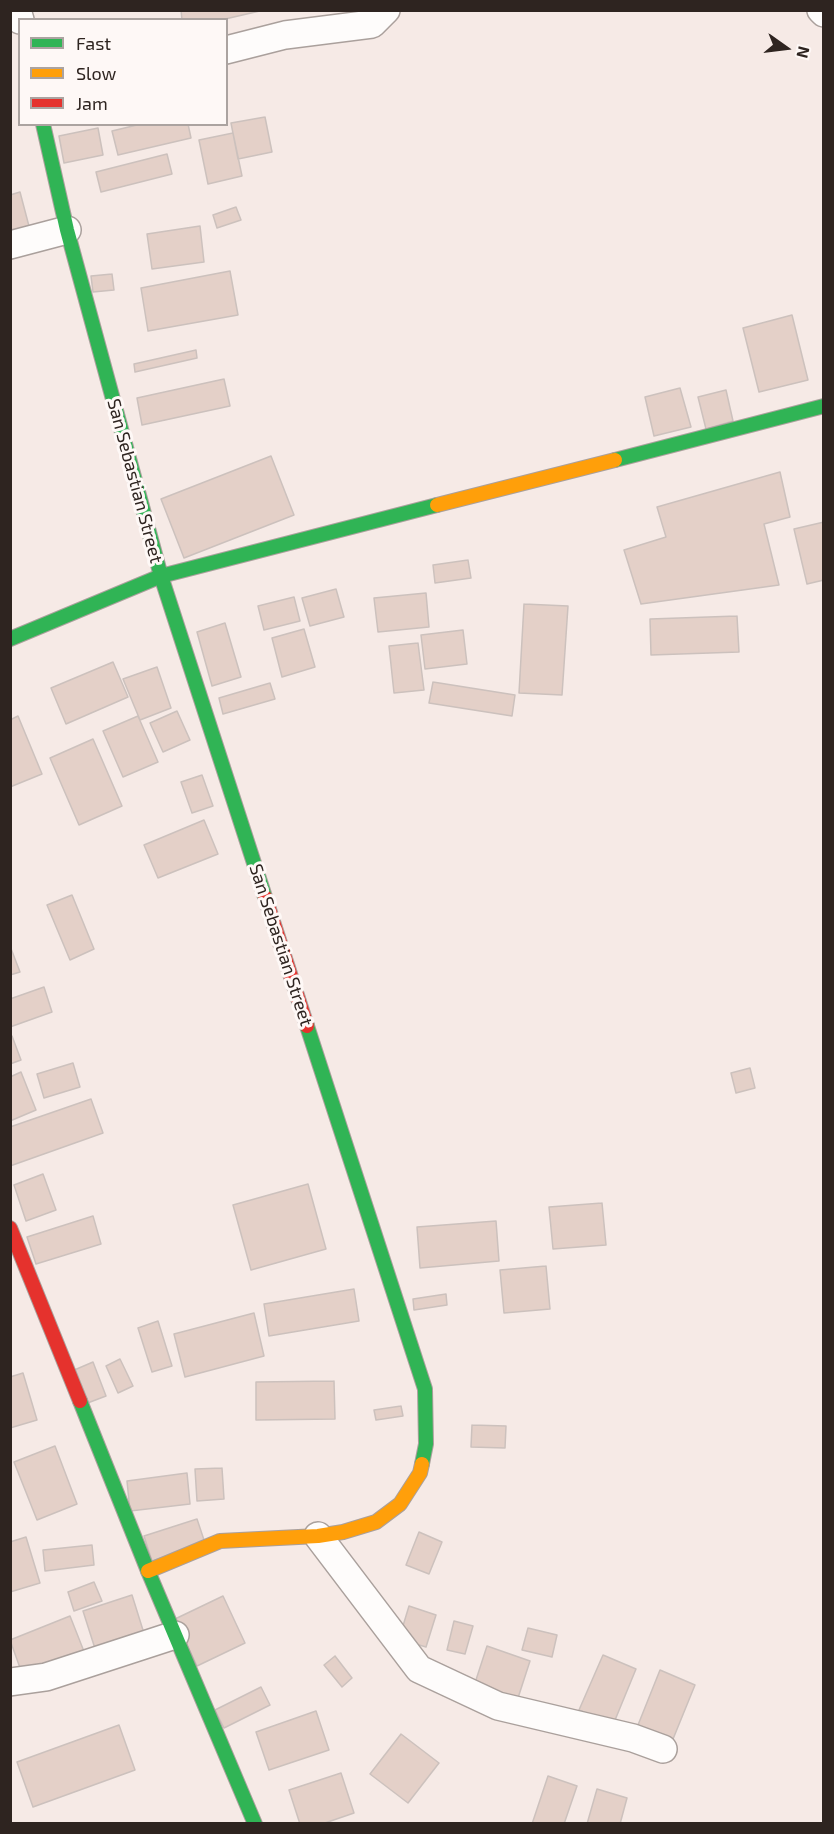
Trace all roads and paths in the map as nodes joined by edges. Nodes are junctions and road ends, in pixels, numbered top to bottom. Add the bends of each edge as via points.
1 (386, 10) edge
2 (228, 49) edge
3 (43, 126) edge
4 (67, 230) junction
5 (10, 245) edge
6 (824, 406) edge
7 (161, 576) junction
8 (10, 639) edge
9 (10, 1228) edge
10 (318, 1536) junction
11 (148, 1571) junction
12 (175, 1635) junction
13 (10, 1682) edge
14 (663, 1749) dead end
15 (255, 1824) edge

1 - 2 street via 372,24 285,35
3 - 4 street, San Sebastian Street
4 - 5 street
4 - 7 street, San Sebastian Street
6 - 7 street
7 - 8 street
7 - 10 street, San Sebastian Street via 425,1389 426,1444 420,1473 400,1504 376,1522
9 - 11 street
10 - 11 street, San Sebastian Street via 220,1541
10 - 14 street via 419,1669 498,1706 633,1738
11 - 12 street
12 - 13 street via 46,1677
12 - 15 street

